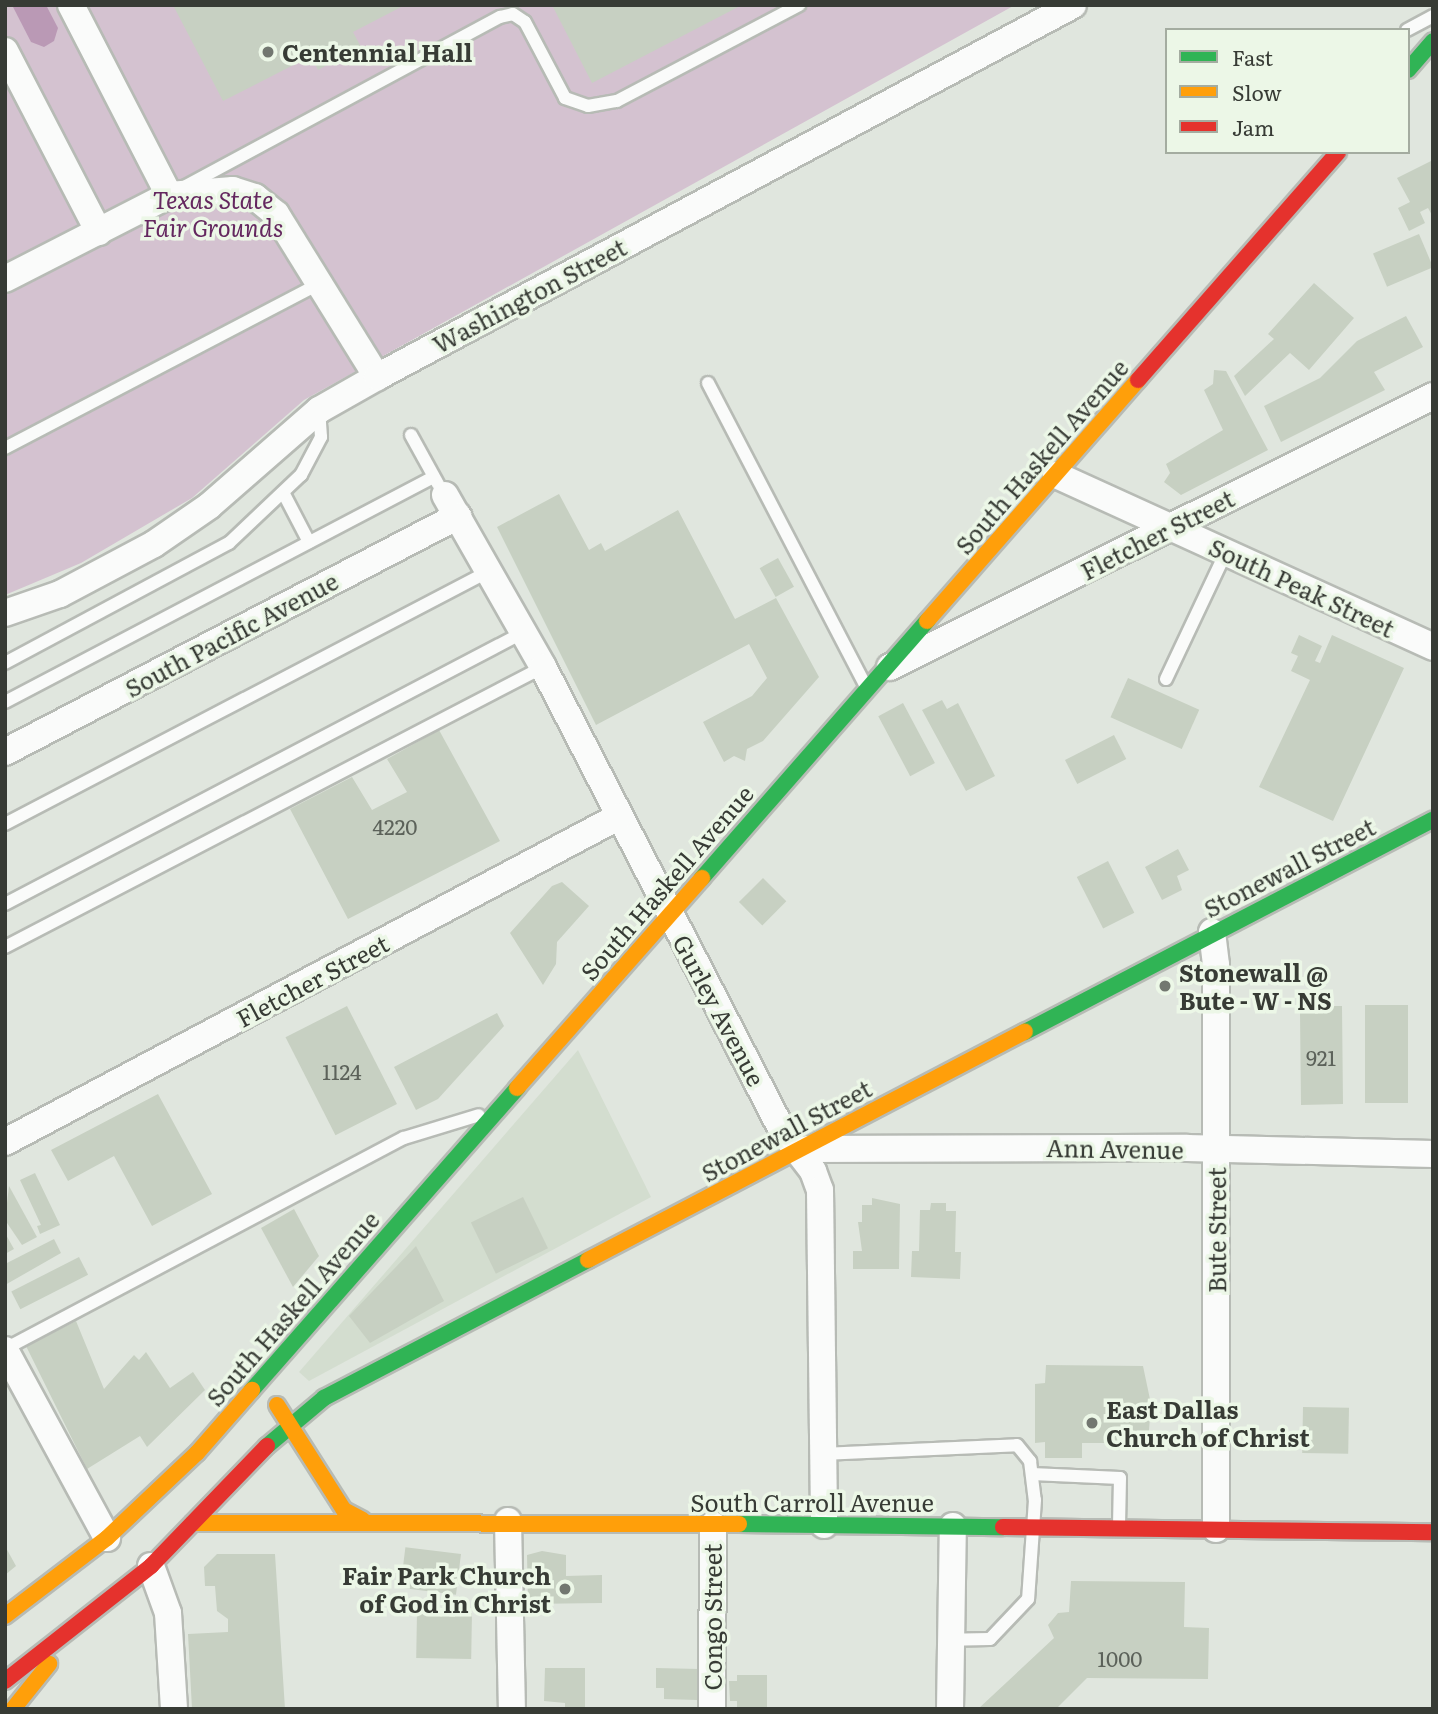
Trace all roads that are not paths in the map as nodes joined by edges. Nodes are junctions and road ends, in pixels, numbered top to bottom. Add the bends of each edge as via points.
1 (71, 5) edge
2 (799, 5) edge
3 (1073, 5) edge
4 (1433, 16) edge
5 (1410, 28) edge
6 (1433, 41) edge
7 (5, 51) edge
8 (1410, 68) edge
9 (1336, 154) edge
10 (169, 195) junction
11 (99, 232) junction
12 (5, 279) edge
13 (320, 283) junction
14 (377, 376) junction
15 (708, 383) dead end
16 (1433, 396) edge
17 (319, 410) junction
18 (411, 435) dead end
19 (5, 448) edge
20 (1056, 475) junction
21 (284, 494) junction
22 (445, 496) junction
23 (1171, 526) junction
24 (309, 542) junction
25 (1226, 552) junction
26 (491, 570) junction
27 (5, 613) edge
28 (524, 632) junction
29 (1433, 647) edge
30 (5, 663) edge
31 (543, 667) junction
32 (1166, 678) dead end
33 (874, 679) junction
34 (5, 702) edge
35 (5, 752) edge
36 (618, 817) junction
37 (1433, 820) edge
38 (5, 824) edge
39 (5, 904) edge
40 (670, 914) junction
41 (1212, 932) junction
42 (5, 947) edge
43 (493, 1111) junction
44 (5, 1142) edge
45 (797, 1150) junction
46 (1216, 1150) junction
47 (1433, 1154) edge
48 (5, 1350) edge
49 (259, 1381) junction
50 (289, 1423) junction
51 (822, 1454) junction
52 (1032, 1474) junction
53 (363, 1520) junction
54 (508, 1521) junction
55 (193, 1523) junction
56 (713, 1525) junction
57 (824, 1525) junction
58 (953, 1526) junction
59 (1032, 1526) junction
60 (1119, 1529) junction
61 (1216, 1530) junction
62 (1433, 1532) edge
63 (107, 1538) junction
64 (151, 1566) junction
65 (5, 1616) edge
66 (88, 1618) junction
67 (950, 1640) junction
68 (5, 1681) edge
69 (13, 1709) edge
70 (174, 1709) edge
71 (512, 1709) edge
72 (712, 1709) edge
73 (950, 1709) edge

1 - 10 street
2 - 10 lane via 617,101 588,106 565,98 525,22 513,14 500,17
3 - 14 street, Washington Street
4 - 5 lane
6 - 8 main road
7 - 11 street
9 - 20 main road, South Haskell Avenue
10 - 11 street
10 - 13 street via 233,190 255,197 276,214
11 - 12 street
13 - 14 street
13 - 19 lane
14 - 17 street, Washington Street
15 - 33 lane
16 - 23 street, Fletcher Street
17 - 21 lane via 321,437
17 - 27 street, Washington Street via 209,506 154,544 60,594
18 - 22 lane
20 - 23 street, South Peak Street
20 - 33 main road, South Haskell Avenue
21 - 24 lane
21 - 30 lane via 229,542 191,567
22 - 24 lane
22 - 26 street, Gurley Avenue
22 - 35 street, South Pacific Avenue
23 - 25 street, South Peak Street
23 - 33 street, Fletcher Street
24 - 34 lane
25 - 29 street, South Peak Street
25 - 32 lane
26 - 28 street, Gurley Avenue
26 - 38 lane
28 - 31 street, Gurley Avenue
28 - 39 lane
31 - 36 street, Gurley Avenue
31 - 42 lane
33 - 40 main road, South Haskell Avenue
36 - 40 street, Gurley Avenue
36 - 44 street, Fletcher Street
37 - 41 main road, Stonewall Street
40 - 43 main road, South Haskell Avenue
40 - 45 street, Gurley Avenue
41 - 45 main road, Stonewall Street
41 - 46 street, Bute Street
43 - 48 lane via 404,1138
43 - 49 main road, South Haskell Avenue
45 - 46 street, Ann Avenue via 877,1146
45 - 50 main road, Stonewall Street via 324,1398
45 - 51 street, Gurley Avenue via 820,1190
46 - 47 street, Ann Avenue
46 - 61 street, Bute Street
48 - 63 street
49 - 50 main road
49 - 63 main road, South Haskell Avenue via 197,1453
50 - 53 main road via 344,1510
50 - 55 main road, Stonewall Street
51 - 52 lane via 1017,1445 1030,1461
51 - 57 street, Gurley Avenue
52 - 59 lane
52 - 60 lane via 1120,1478
53 - 54 main road, South Carroll Avenue
53 - 55 main road, South Carroll Avenue via 336,1526
54 - 56 main road, South Carroll Avenue
54 - 71 street
55 - 64 main road
56 - 57 main road, South Carroll Avenue
56 - 72 street, Congo Street
57 - 58 main road, South Carroll Avenue
58 - 59 main road, South Carroll Avenue
58 - 67 street
59 - 60 main road, South Carroll Avenue
59 - 67 lane via 1028,1599 990,1639
60 - 61 main road, South Carroll Avenue
61 - 62 main road, South Carroll Avenue
63 - 65 main road, South Haskell Avenue
64 - 66 main road
64 - 70 street via 168,1613
66 - 68 main road
66 - 69 main road
67 - 73 street

